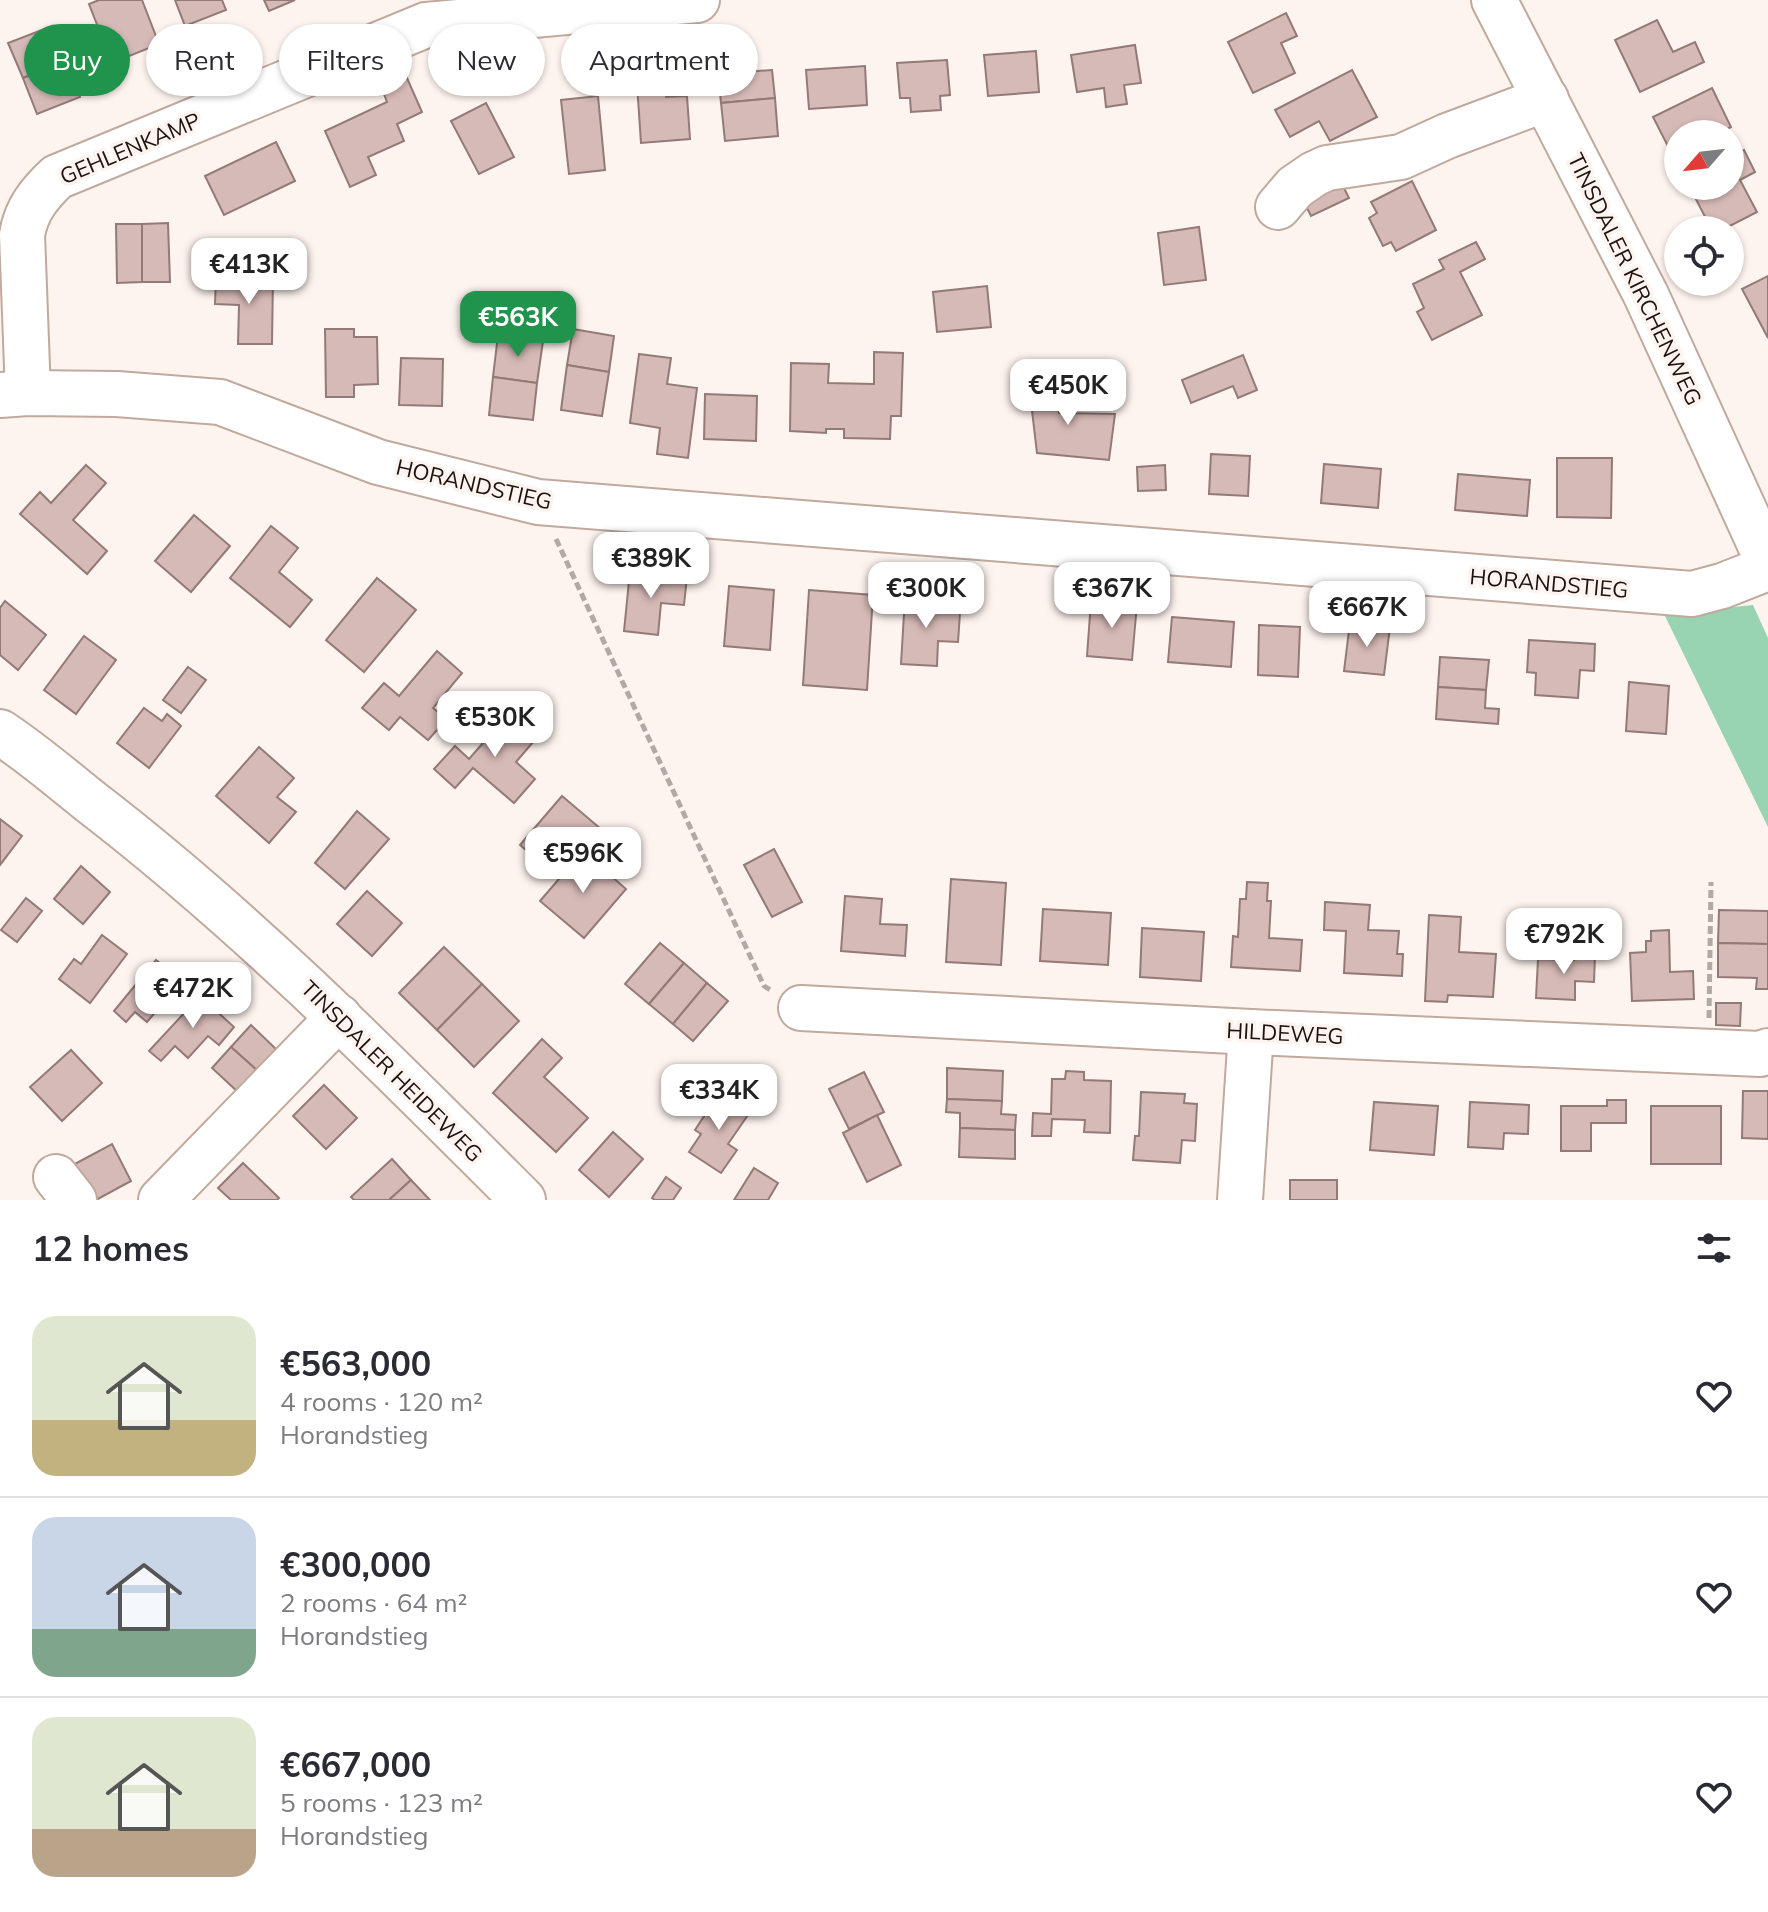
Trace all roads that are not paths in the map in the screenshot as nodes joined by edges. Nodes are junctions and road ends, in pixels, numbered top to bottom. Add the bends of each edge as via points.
1 (697, 0) edge
2 (1494, 0) edge
3 (1546, 99) junction
4 (1278, 207) dead end
5 (14, 394) edge
6 (1768, 565) edge
7 (0, 732) edge
8 (801, 1008) road end
9 (339, 1017) junction
10 (1251, 1032) junction
11 (1768, 1051) edge
12 (161, 1200) edge
13 (523, 1200) edge
14 (1240, 1200) edge

1 - 5 street, GEHLENKAMP via 426,25 57,177 25,217
2 - 3 street, TINSDALER KIRCHENWEG
3 - 4 street via 1401,157 1327,168 1295,187
3 - 6 street, TINSDALER KIRCHENWEG via 1646,295
5 - 6 street, HORANDSTIEG via 220,402 378,462 538,502 1692,594
7 - 9 street, TINSDALER HEIDEWEG via 132,833
8 - 10 street, HILDEWEG
9 - 12 street
9 - 13 street, TINSDALER HEIDEWEG
10 - 11 street, HILDEWEG
10 - 14 street

